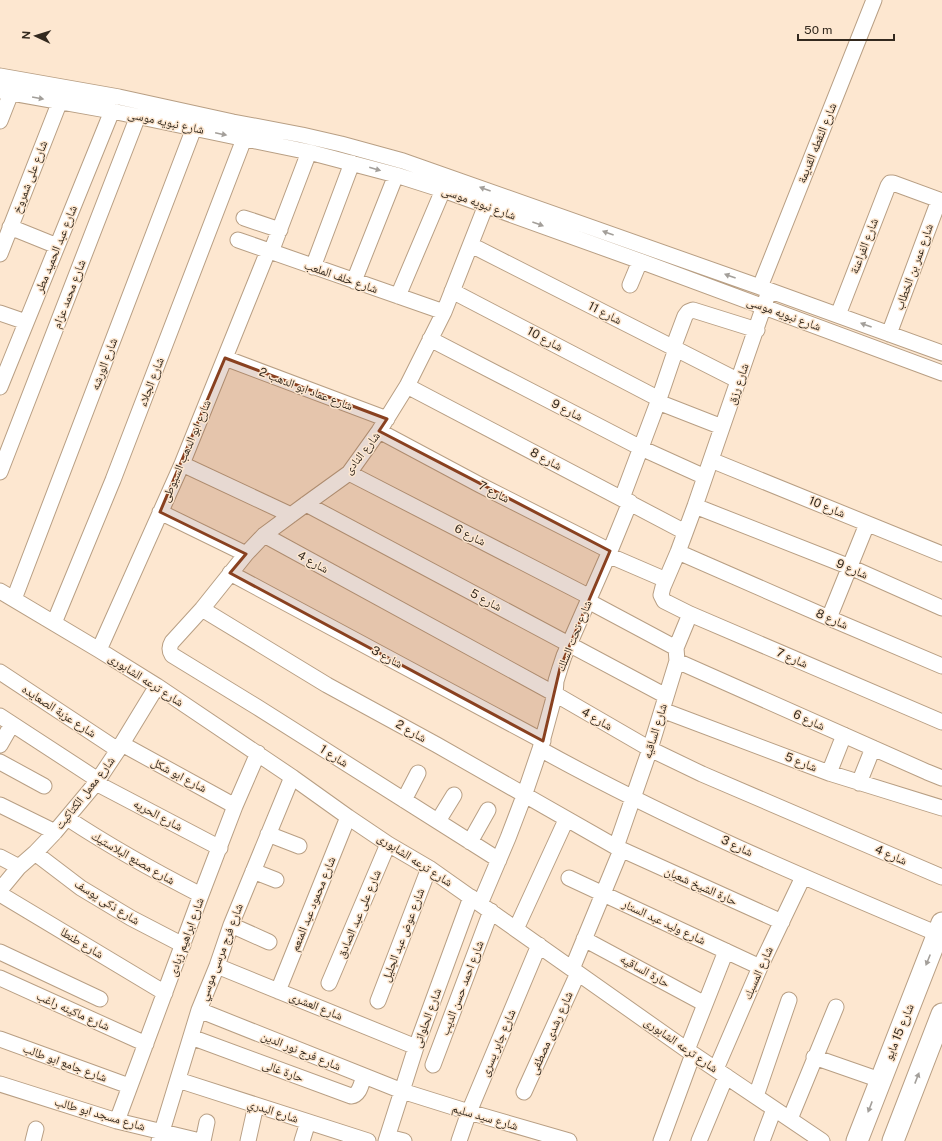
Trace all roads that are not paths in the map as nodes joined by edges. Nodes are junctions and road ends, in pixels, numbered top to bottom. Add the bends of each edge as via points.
1 (874, 0) edge
2 (0, 76) edge
3 (5, 92) edge
4 (60, 101) junction
5 (112, 111) junction
6 (138, 116) junction
7 (0, 121) edge
8 (194, 128) junction
9 (244, 139) junction
10 (309, 152) junction
11 (352, 163) junction
12 (396, 175) junction
13 (443, 190) junction
14 (940, 201) edge
15 (486, 205) junction
16 (244, 218) dead end
17 (10, 227) junction
18 (280, 230) junction
19 (238, 240) dead end
20 (471, 245) junction
21 (57, 246) junction
22 (270, 251) junction
23 (0, 254) edge
24 (640, 261) junction
25 (313, 267) junction
26 (354, 281) junction
27 (630, 285) dead end
28 (765, 289) junction
29 (452, 291) junction
30 (398, 296) junction
31 (764, 307) junction
32 (444, 312) junction
33 (0, 313) edge
34 (838, 315) junction
35 (26, 322) junction
36 (757, 330) junction
37 (889, 334) junction
38 (430, 339) junction
39 (675, 349) junction
40 (942, 353) edge
41 (225, 358) junction
42 (942, 373) edge
43 (738, 381) junction
44 (407, 386) junction
45 (0, 387) edge
46 (658, 400) junction
47 (383, 425) junction
48 (722, 427) junction
49 (641, 448) junction
50 (711, 460) junction
51 (182, 464) junction
52 (0, 472) edge
53 (349, 473) junction
54 (705, 477) junction
55 (626, 500) junction
56 (306, 504) junction
57 (695, 506) junction
58 (160, 512) junction
59 (291, 515) junction
60 (867, 524) junction
61 (686, 532) junction
62 (264, 536) junction
63 (678, 552) junction
64 (609, 553) junction
65 (246, 554) junction
66 (942, 554) edge
67 (850, 567) junction
68 (230, 573) junction
69 (666, 580) junction
70 (0, 591) edge
71 (14, 599) junction
72 (589, 599) junction
73 (942, 608) edge
74 (202, 609) junction
75 (690, 614) junction
76 (829, 618) junction
77 (54, 623) junction
78 (569, 644) junction
79 (99, 650) junction
80 (170, 651) joint
81 (676, 654) junction
82 (942, 666) edge
83 (0, 672) edge
84 (158, 686) junction
85 (555, 694) junction
86 (664, 703) junction
87 (6, 720) edge
88 (942, 722) edge
89 (844, 735) junction
90 (0, 745) edge
91 (542, 745) junction
92 (120, 747) junction
93 (873, 748) junction
94 (650, 749) junction
95 (258, 754) junction
96 (0, 762) edge
97 (418, 773) dead end
98 (829, 773) junction
99 (292, 777) junction
100 (942, 778) edge
101 (97, 782) junction
102 (859, 783) junction
103 (44, 786) dead end
104 (454, 795) dead end
105 (524, 796) junction
106 (633, 798) junction
107 (404, 800) junction
108 (0, 805) edge
109 (235, 806) junction
110 (942, 808) edge
111 (488, 810) dead end
112 (348, 817) junction
113 (67, 818) junction
114 (566, 820) junction
115 (438, 821) junction
116 (55, 832) junction
117 (268, 834) junction
118 (470, 842) junction
119 (388, 844) junction
120 (299, 846) dead end
121 (220, 848) junction
122 (619, 849) junction
123 (35, 853) junction
124 (0, 857) edge
125 (499, 860) junction
126 (19, 867) junction
127 (429, 868) junction
128 (253, 871) junction
129 (803, 877) junction
130 (942, 877) edge
131 (569, 878) dead end
132 (276, 880) dead end
133 (2, 886) edge
134 (603, 894) junction
135 (201, 895) junction
136 (481, 904) junction
137 (782, 922) junction
138 (230, 925) junction
139 (940, 928) edge
140 (516, 929) junction
141 (584, 939) junction
142 (269, 942) dead end
143 (183, 945) junction
144 (538, 945) junction
145 (726, 951) junction
146 (0, 952) edge
147 (217, 966) junction
148 (760, 967) junction
149 (575, 971) junction
150 (0, 978) edge
151 (329, 984) dead end
152 (278, 991) junction
153 (164, 993) junction
154 (100, 999) dead end
155 (790, 1000) dead end
156 (378, 1001) dead end
157 (705, 1004) junction
158 (836, 1007) dead end
159 (200, 1010) junction
160 (940, 1024) edge
161 (191, 1037) junction
162 (0, 1039) edge
163 (146, 1044) junction
164 (416, 1047) junction
165 (690, 1052) junction
166 (814, 1058) junction
167 (433, 1065) dead end
168 (721, 1073) junction
169 (364, 1076) junction
170 (178, 1080) junction
171 (880, 1080) junction
172 (0, 1084) edge
173 (130, 1086) junction
174 (402, 1091) junction
175 (524, 1092) dead end
176 (756, 1096) junction
177 (256, 1105) junction
178 (774, 1109) junction
179 (469, 1112) junction
180 (790, 1119) junction
181 (117, 1121) junction
182 (207, 1122) dead end
183 (308, 1122) junction
184 (161, 1136) edge
185 (345, 1138) edge
186 (387, 1139) edge
187 (201, 1141) edge
188 (248, 1141) edge
189 (302, 1141) edge
190 (368, 1141) edge
191 (404, 1141) edge
192 (459, 1141) edge
193 (569, 1141) edge
194 (661, 1141) edge
195 (699, 1141) edge
196 (762, 1141) edge
197 (822, 1141) edge
198 (857, 1141) edge
199 (893, 1141) edge

1 - 28 street, شارع النقطه القديمة
28 -> 2 street, شارع نبويه موسى via 434,171 379,154 302,135 118,97
3 -> 4 street, شارع نبويه موسى
3 - 7 street
4 - 5 street, شارع نبويه موسى
4 - 17 street, شارع على شمروخ
5 - 6 street, شارع نبويه موسى
5 - 21 street, شارع عبد الحميد مطر
6 - 8 street, شارع نبويه موسى
6 - 52 street, شارع محمد عزام
8 -> 9 street, شارع نبويه موسى
8 - 71 street, شارع الورشه
9 - 10 street, شارع نبويه موسى
9 - 77 street, شارع الجلاء via 113,480
10 - 11 street, شارع نبويه موسى
10 - 18 street, شارع ابو الدهب السيوطى
11 -> 12 street, شارع نبويه موسى
11 - 25 street
12 - 13 street, شارع نبويه موسى
12 - 26 street
13 - 15 street, شارع نبويه موسى
13 - 30 street
14 - 34 street, شارع الفراعنة via 890,183
14 - 37 street, شارع عمر بن الخطاب
15 - 20 street, شارع النادى
15 -> 24 street, شارع نبويه موسى
16 - 18 street
17 - 21 street
17 - 23 street, شارع على شمروخ
18 - 22 street, شارع ابو الدهب السيوطى
19 - 22 street, شارع خلف الملعب
20 - 29 street, شارع النادى
20 - 39 street, شارع 11
21 - 35 street, شارع عبد الحميد مطر
22 - 25 street, شارع خلف الملعب
22 - 41 street, شارع ابو الدهب السيوطى
24 - 27 street
24 - 31 street, شارع نبويه موسى
25 - 26 street, شارع خلف الملعب
26 - 30 street, شارع خلف الملعب
28 - 31 street, شارع رزق
28 - 34 street, شارع نبويه موسى
29 - 32 street, شارع النادى
29 - 46 street, شارع 10
30 - 32 street, شارع خلف الملعب
31 - 36 street, شارع رزق
31 - 42 street, شارع نبويه موسى
32 - 38 street, شارع النادى
33 - 35 street
37 -> 34 street, شارع نبويه موسى
35 - 45 street, شارع عبد الحميد مطر
36 - 39 street, شارع تحت السلك via 693,310 685,316
36 - 43 street, شارع رزق
37 - 40 street, شارع نبويه موسى
38 - 44 street, شارع النادى
38 - 49 street, شارع 9
39 - 43 street, شارع 11
39 - 46 street, شارع تحت السلك
41 - 47 street, شارع عماد ابو الدهب 2
41 - 51 street, شارع ابو الدهب السيوطى
43 - 48 street, شارع رزق
44 - 47 street, شارع النادى
44 - 55 street, شارع 8
46 - 48 street, شارع 10
46 - 49 street, شارع تحت السلك
47 - 53 street, شارع النادى
47 - 64 street, شارع 7 via 480,485
48 - 50 street, شارع رزق
49 - 54 street, شارع 9
49 - 55 street, شارع تحت السلك
50 - 54 street, شارع رزق
50 - 60 street, شارع 10
51 - 58 street, شارع ابو الدهب السيوطى
51 - 59 street
53 - 56 street, شارع النادى
53 - 72 street, شارع 6
54 - 57 street, شارع رزق
55 - 61 street, شارع 8
55 - 64 street, شارع تحت السلك
56 - 59 street, شارع النادى
56 - 78 street, شارع 5
57 - 61 street, شارع رزق
57 - 67 street, شارع 9
58 - 65 street
58 - 79 street, شارع ابو الدهب السيوطى
59 - 62 street, شارع النادى
60 - 66 street, شارع 10
60 - 67 street
61 - 63 street, شارع رزق
62 - 65 street, شارع النادى
62 - 85 street, شارع 4
63 - 69 street, شارع رزق
63 - 76 street, شارع 8
64 - 69 street, شارع 7
64 - 72 street, شارع تحت السلك
65 - 68 street, شارع النادى
67 - 73 street, شارع 9
67 - 76 street
68 - 74 street, شارع النادى
68 - 91 street, شارع 3
69 - 75 street, شارع 7 via 662,595 664,601
70 - 71 street, شارع ترعه الشابورى
71 - 77 street, شارع ترعه الشابورى
72 - 78 street, شارع تحت السلك
72 - 81 street, شارع 6
74 - 80 street, شارع النادى via 172,642
74 - 105 street, شارع 2 via 327,685
75 - 81 street, شارع الساقيه
75 - 88 street, شارع 7
76 - 82 street, شارع 8
77 - 79 street, شارع ترعه الشابورى
78 - 85 street, شارع تحت السلك via 556,681
78 - 86 street, شارع 5
79 - 84 street, شارع ترعه الشابورى
80 - 107 street, شارع 1 via 172,655
81 - 86 street, شارع الساقيه
81 - 89 street, شارع 6
83 - 92 street, شارع عزبة الصعايده
84 - 92 street, شارع معمل الكتاكيت
84 - 95 street, شارع ترعه الشابورى
85 - 91 street, شارع تحت السلك
85 - 94 street, شارع 4
86 - 94 street, شارع الساقيه
86 - 98 street, شارع 5
87 - 90 street
87 - 101 street, شارع الحريه
89 - 93 street, شارع 6
89 - 98 street
91 - 105 street, شارع تحت السلك
91 - 106 street, شارع 3 via 588,776
92 - 101 street, شارع معمل الكتاكيت
92 - 109 street, شارع ابو شكل
93 - 100 street, شارع 6
93 - 102 street
94 - 106 street, شارع الساقيه
94 - 130 street, شارع 4 via 702,774
95 - 99 street, شارع ترعه الشابورى
95 - 109 street, شارع ابراهيم زبادى
96 - 103 street
97 - 107 street
98 - 102 street, شارع 5
99 - 112 street, شارع ترعه الشابورى
99 - 117 street, شارع فرج مرسى موسي
101 - 113 street, شارع معمل الكتاكيت
101 - 121 street, شارع الحريه
102 - 110 street, شارع 5
104 - 115 street
105 - 114 street, شارع 2
105 - 125 street, شارع تحت السلك
106 - 122 street, شارع الساقيه
106 - 129 street, شارع 3
107 - 115 street, شارع 1
108 - 116 street
109 - 121 street, شارع ابراهيم زبادى
111 - 118 street
112 - 119 street, شارع ترعه الشابورى
112 - 152 street, شارع محمود عبد المنعم
113 - 116 street, شارع معمل الكتاكيت
113 - 135 street, شارع مصنع البلاستيك via 166,878
114 - 122 street, شارع 2
114 - 140 street
115 - 118 street, شارع 1
116 - 123 street, شارع معمل الكتاكيت
117 - 120 street
117 - 128 street, شارع فرج مرسى موسي
118 - 125 street, شارع 1
119 - 127 street, شارع ترعه الشابورى
119 - 151 street, شارع على عبد الصادق
121 - 135 street, شارع ابراهيم زبادى
122 - 134 street, شارع الساقيه
122 - 137 street, حارة الشيخ شعبان
123 - 126 street, شارع معمل الكتاكيت
123 - 143 street, شارع ذكى يوسف via 82,888 125,915
124 - 126 street
125 - 136 street, شارع تحت السلك
126 - 133 street, شارع معمل الكتاكيت
127 - 136 street, شارع ترعه الشابورى
127 - 156 street, شارع عوض عبد الجليل
128 - 132 street
128 - 138 street, شارع فرج مرسى موسي
129 - 137 street, شارع المسبك
129 - 139 street, شارع 3
131 - 134 street, شارع وليد عبد الستار
133 - 153 street, شارع طنطا
134 - 141 street, شارع الساقيه
134 - 145 street, شارع وليد عبد الستار
135 - 143 street, شارع ابراهيم زبادى
136 - 140 street, شارع ترعه الشابورى
136 - 164 street, شارع الحلوانى
136 - 167 street, شارع احمد حسن الديب
137 - 148 street, شارع المسبك
138 - 142 street
138 - 147 street, شارع فرج مرسى موسي
139 -> 171 main road, شارع 15 مايو
140 - 144 street, شارع ترعه الشابورى
141 - 149 street, شارع الساقيه
141 - 157 street, حارة الساقيه
143 - 153 street, شارع ابراهيم زبادى
144 - 149 street, شارع ترعه الشابورى
144 - 179 street, شارع جابر يسرى
145 - 148 street, شارع وليد عبد الستار
145 - 157 street
146 - 154 street
147 - 152 street, شارع العشرى
147 - 159 street, شارع فرج مرسى موسي
148 - 168 street, شارع المسبك
149 - 165 street, شارع ترعه الشابورى
149 - 175 street, شارع رشدى مصطفى
150 - 163 street, شارع ماكينه راغب
152 - 164 street, شارع العشرى
153 - 163 street, شارع ابراهيم زبادى
155 - 176 street
157 - 165 street
158 - 166 street
159 - 161 street, شارع فرج مرسى موسي
159 - 169 street, شارع فرج نور الدين
199 -> 160 main road
161 - 169 street, حارة غالى via 352,1096 358,1094
161 - 170 street, شارع فرج مرسى موسي
162 - 173 street, شارع جامع ابو طالب
163 - 173 street, شارع ابراهيم زبادى
164 - 174 street, شارع الحلوانى
165 - 168 street, شارع ترعه الشابورى
165 - 194 street
166 - 171 street
166 - 180 street
168 - 176 street, شارع ترعه الشابورى
168 - 195 street, شارع المسبك
169 - 174 street, شارع فرج نور الدين
170 - 177 street, شارع البدري
170 - 184 street, شارع فرج مرسى موسي
171 -> 198 main road, شارع 15 مايو
172 - 181 street, شارع مسجد ابو طالب
173 - 181 street, شارع ابراهيم زبادى
174 - 179 street, شارع سيد سليم
174 - 186 street, شارع الحلوانى
176 - 178 street, شارع ترعه الشابورى
177 - 183 street, شارع البدري
177 - 188 street
178 - 180 street, شارع ترعه الشابورى
178 - 196 street
179 - 192 street, شارع جابر يسرى
179 - 193 street, شارع سيد سليم
180 - 197 street, شارع ترعه الشابورى
181 - 184 street, شارع مسجد ابو طالب
182 - 187 street
183 - 185 street, شارع البدري
183 - 189 street
184 - 187 street, شارع مسجد ابو طالب
185 - 190 street, شارع البدري
186 - 191 street

